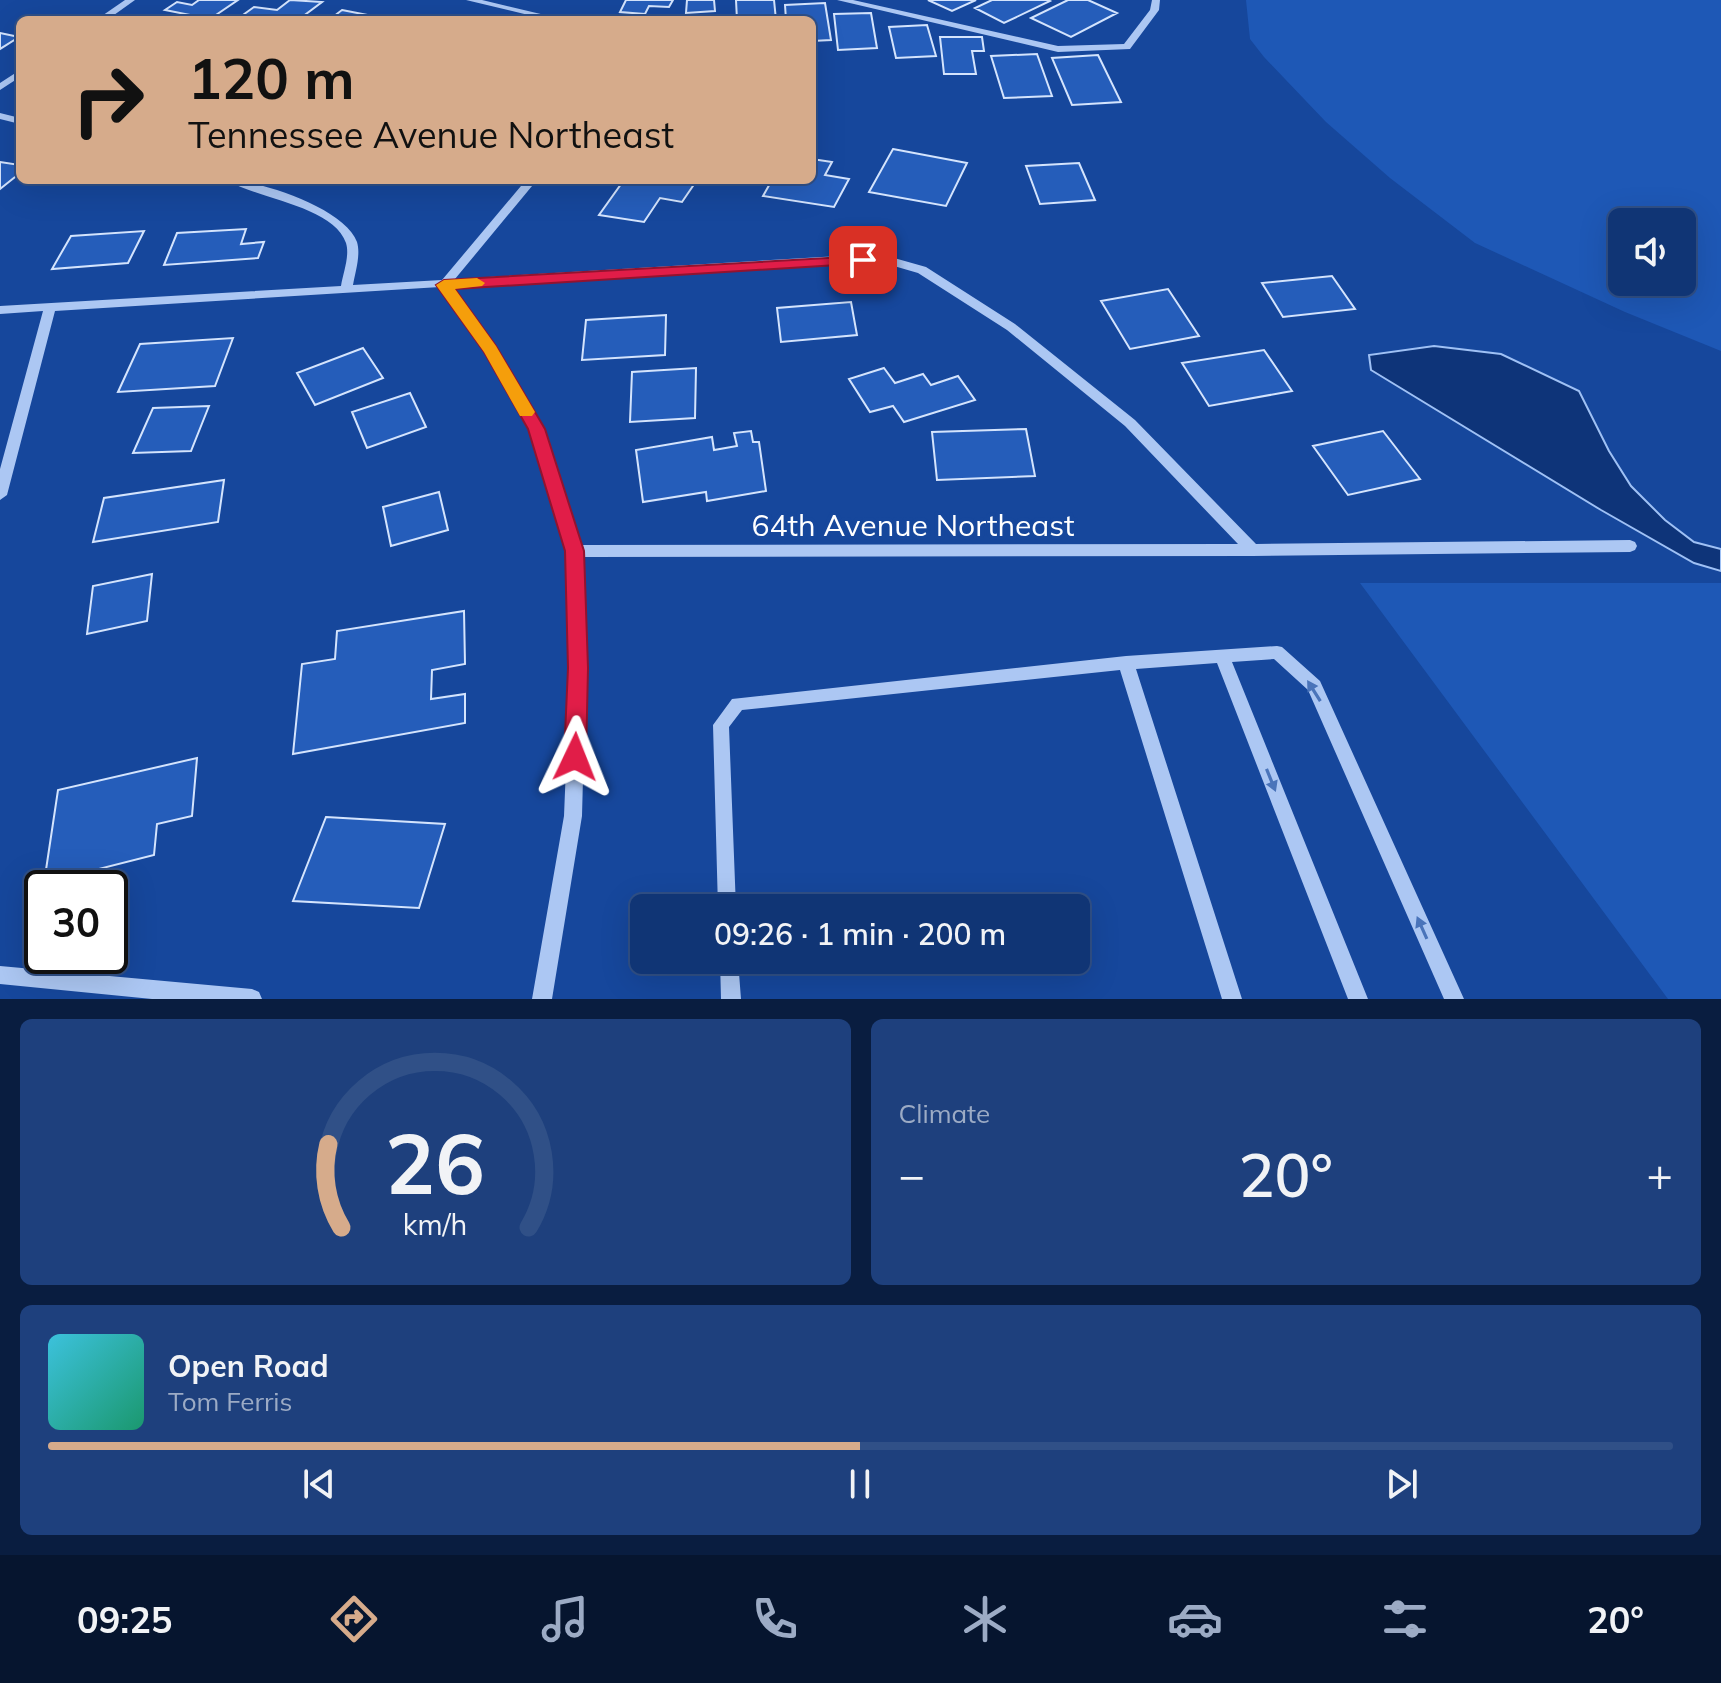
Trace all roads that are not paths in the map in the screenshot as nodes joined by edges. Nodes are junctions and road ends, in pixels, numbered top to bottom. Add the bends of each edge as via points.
1 (131, 0) edge
2 (470, 0) edge
3 (841, 0) edge
4 (1156, 0) edge
5 (107, 16) edge
6 (543, 16) edge
7 (244, 184) edge
8 (529, 184) edge
9 (444, 285) junction
10 (346, 290) junction
11 (50, 307) junction
12 (0, 310) edge
13 (0, 495) edge
14 (1630, 546) dead end
15 (1252, 550) junction
16 (575, 551) junction
17 (1222, 655) junction
18 (1126, 663) junction
19 (727, 894) edge
20 (730, 974) edge
21 (0, 975) edge
22 (252, 999) edge
23 (542, 999) edge
24 (731, 999) edge
25 (1232, 999) edge
26 (1358, 999) edge
27 (1454, 999) edge

1 - 5 street
2 - 6 street
3 - 4 street via 1058,49 1127,47
7 - 10 street via 340,225 352,243
8 - 9 street
9 - 10 street
9 - 15 street via 823,261 887,260 922,270 1011,327 1119,413
9 - 16 street via 491,350 537,429
10 - 11 street
11 - 12 street
11 - 13 street
14 - 15 street, 64th Avenue Northeast
15 - 16 street, 64th Avenue Northeast
16 - 23 street via 573,816
17 - 18 street
17 -> 26 street
27 -> 17 street via 1314,686 1277,652
18 - 19 street via 738,704 721,725
18 - 25 street
20 - 24 street
21 - 22 street

